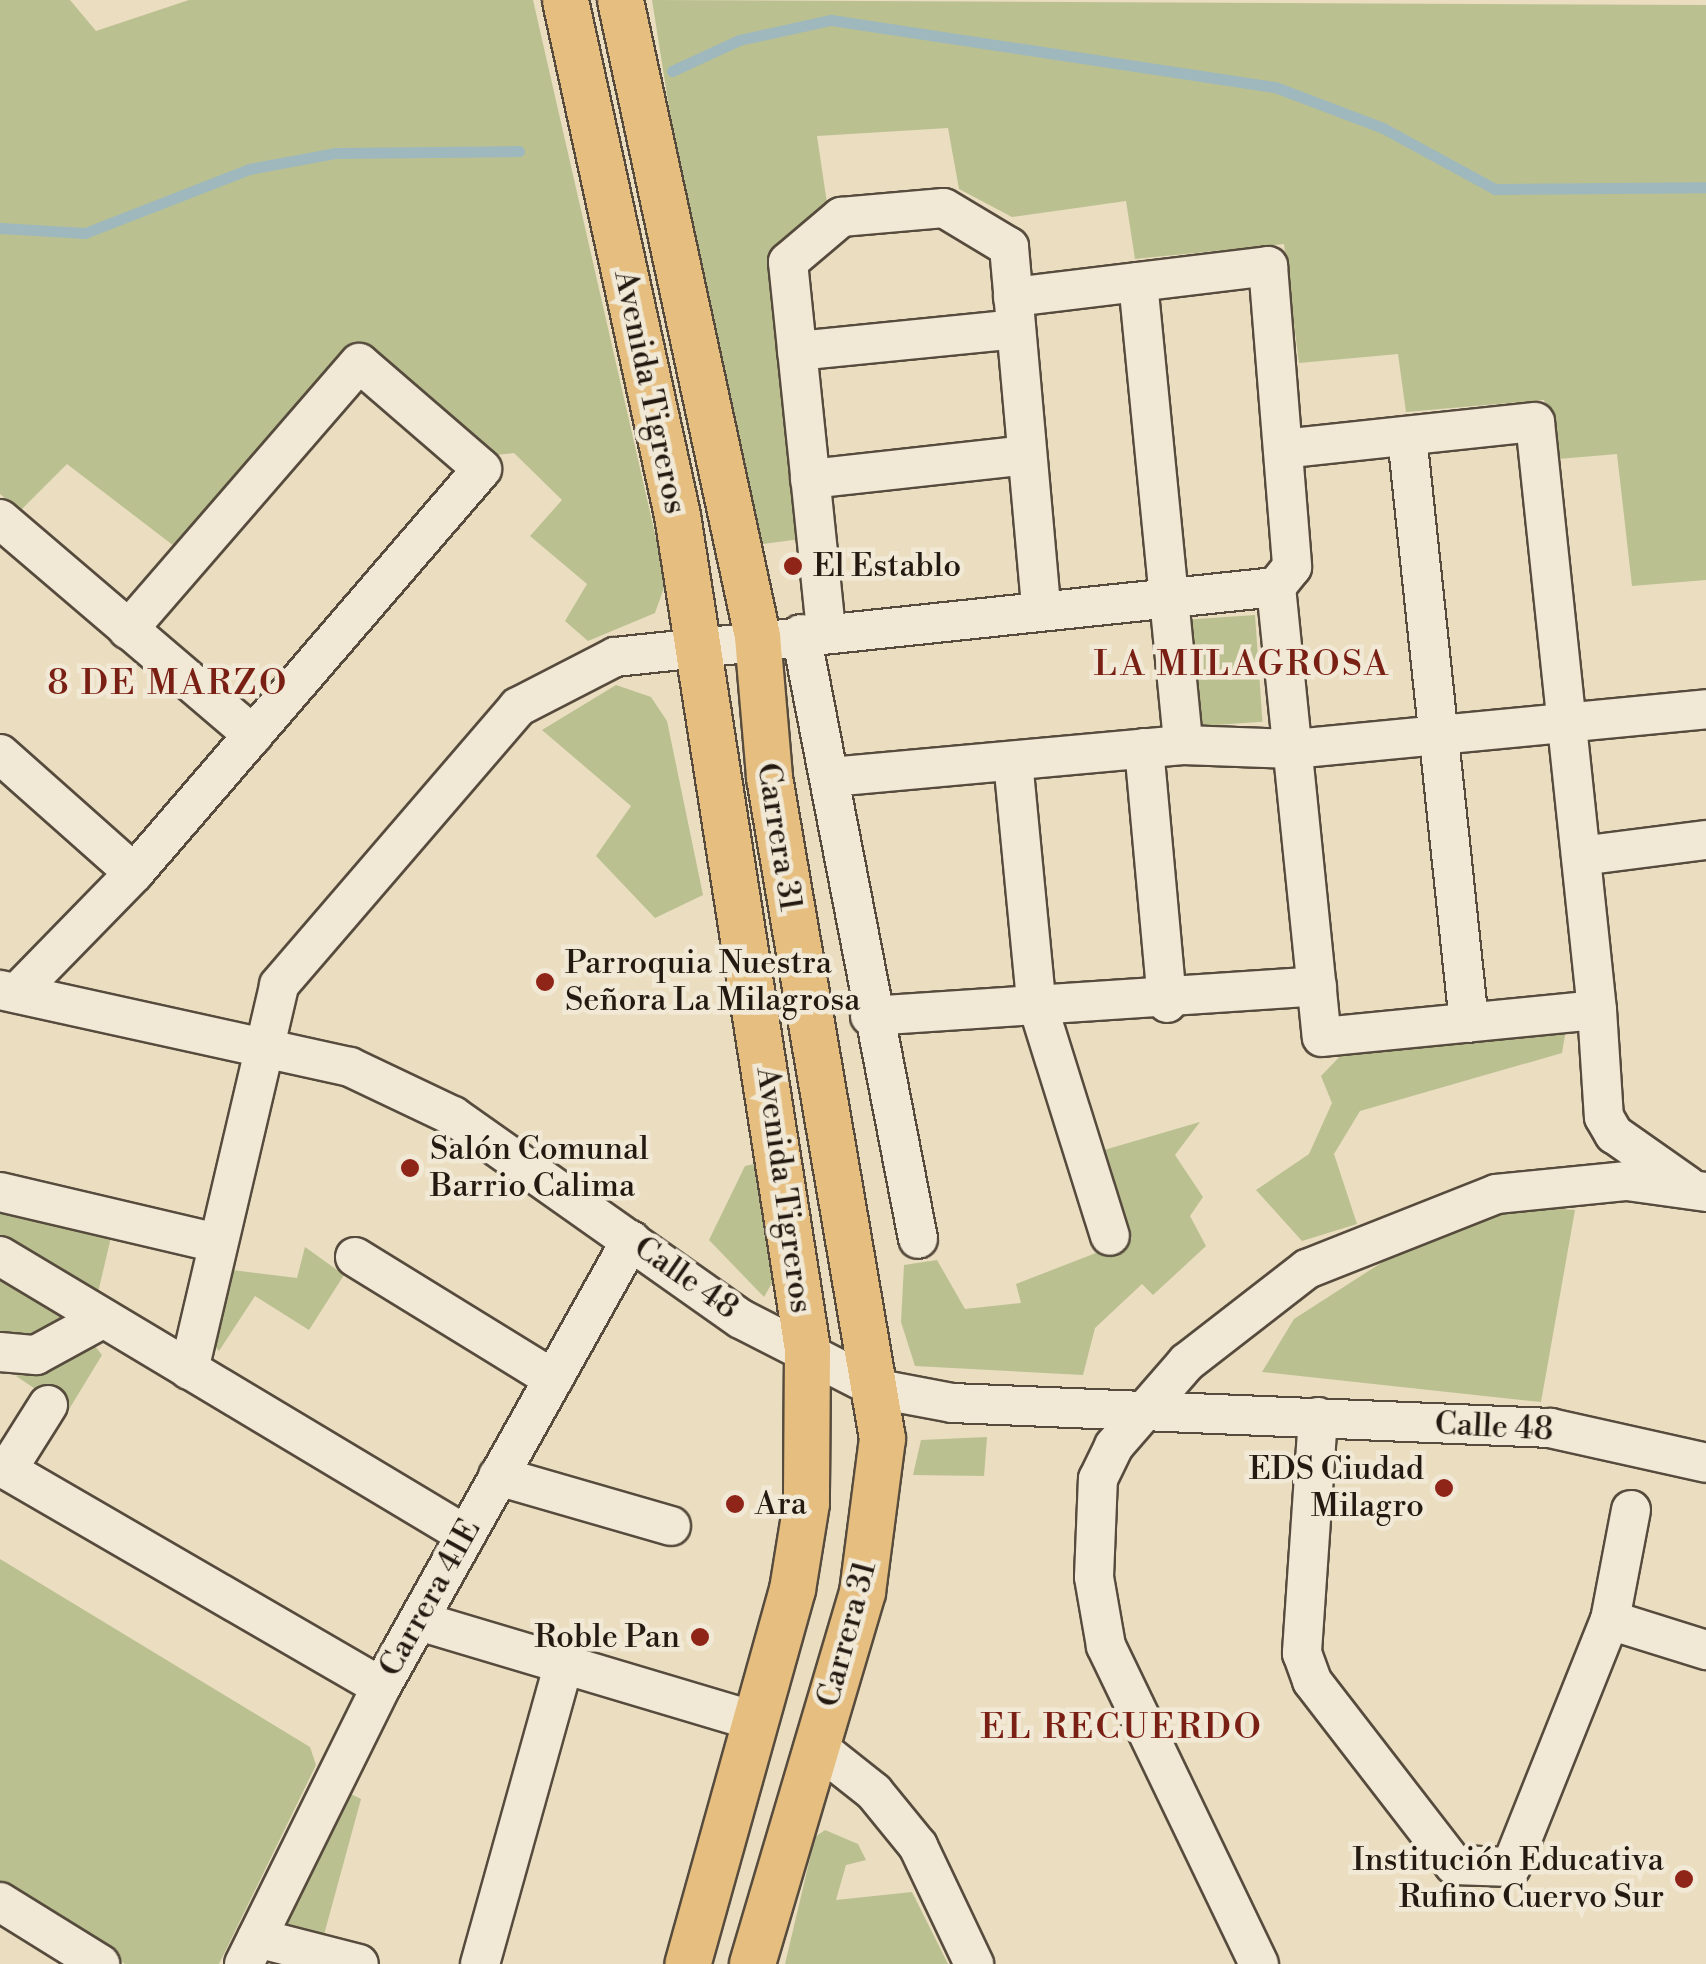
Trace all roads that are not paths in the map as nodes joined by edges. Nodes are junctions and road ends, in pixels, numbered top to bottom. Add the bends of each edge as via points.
1 (566, 0) edge
2 (620, 0) edge
3 (1138, 282) junction
4 (1014, 313) junction
5 (797, 350) junction
6 (1407, 436) junction
7 (1283, 449) junction
8 (1027, 455) junction
9 (810, 478) junction
10 (0, 518) edge
11 (1276, 587) junction
12 (1170, 597) junction
13 (1041, 609) junction
14 (128, 630) junction
15 (794, 633) junction
16 (700, 646) junction
17 (1706, 709) edge
18 (1567, 722) junction
19 (253, 736) junction
20 (1438, 736) junction
21 (1183, 745) junction
22 (1144, 748) junction
23 (1293, 750) junction
24 (0, 754) edge
25 (1013, 761) junction
26 (830, 777) junction
27 (1706, 840) edge
28 (1581, 856) junction
29 (134, 873) junction
30 (1317, 986) junction
31 (9, 991) edge
32 (1167, 1003) junction
33 (1597, 1010) junction
34 (1039, 1012) junction
35 (870, 1016) junction
36 (1469, 1023) junction
37 (261, 1043) junction
38 (1699, 1190) edge
39 (0, 1192) edge
40 (1110, 1236) dead end
41 (918, 1239) dead end
42 (631, 1240) junction
43 (218, 1243) junction
44 (0, 1256) edge
45 (355, 1256) dead end
46 (102, 1319) junction
47 (807, 1349) junction
48 (0, 1352) edge
49 (189, 1370) junction
50 (554, 1380) junction
51 (878, 1389) junction
52 (48, 1405) dead end
53 (1140, 1412) junction
54 (1318, 1417) junction
55 (1706, 1463) edge
56 (498, 1476) junction
57 (1632, 1510) dead end
58 (671, 1526) dead end
59 (466, 1535) junction
60 (1610, 1620) junction
61 (419, 1621) junction
62 (1706, 1650) edge
63 (564, 1662) junction
64 (381, 1687) junction
65 (754, 1721) junction
66 (816, 1746) junction
67 (0, 1902) edge
68 (251, 1951) edge
69 (100, 1964) edge
70 (358, 1964) edge
71 (480, 1964) edge
72 (687, 1964) edge
73 (752, 1964) edge
74 (974, 1964) edge
75 (1258, 1964) edge

1 - 16 main road, Avenida Tigreros
2 - 15 main road, Carrera 31
3 - 4 street
3 - 7 street via 1268,266
3 - 12 street
4 - 5 street
4 - 5 street via 1009,247 944,208 841,217 788,262
4 - 8 street
5 - 9 street
6 - 7 street
6 - 18 street via 1535,422
6 - 20 street
7 - 11 street via 1292,567
8 - 9 street
8 - 13 street
9 - 15 street
10 - 14 street
11 - 12 street
11 - 23 street
12 - 13 street
12 - 21 street
13 - 15 street
14 - 19 street
14 - 19 street via 360,364 482,468
15 - 16 street
15 - 26 street
15 - 51 main road, Carrera 31 via 796,949
16 - 37 street via 575,672 491,731 279,984
16 - 47 main road, Avenida Tigreros via 704,724
17 - 18 street
18 - 20 street
18 - 28 street
19 - 29 street
20 - 23 street
20 - 36 street
21 - 22 street
21 - 23 street
22 - 25 street
22 - 32 street
23 - 30 street
24 - 29 street
25 - 26 street
25 - 34 street
26 - 35 street
27 - 28 street
28 - 33 street
29 - 31 street
30 - 32 street
30 - 36 street via 1322,1038
31 - 37 street, Calle 48
32 - 34 street
33 - 36 street
33 - 38 street via 1604,1117 1614,1134
34 - 35 street
34 - 40 street
35 - 41 street
37 - 42 street, Calle 48 via 350,1067 453,1116
37 - 43 street
38 - 53 street via 1561,1183 1433,1215 1306,1269
39 - 43 street
42 - 47 street, Calle 48 via 741,1319
42 - 50 street, Carrera 41E
43 - 49 street
44 - 46 street
45 - 50 street
46 - 48 street via 36,1355
46 - 49 street
47 - 51 street, Calle 48
47 - 65 main road, Avenida Tigreros via 806,1503
49 - 59 street
50 - 56 street, Carrera 41E
51 - 53 street, Calle 48 via 952,1403
51 - 66 main road, Carrera 31 via 876,1516
52 - 64 street via 8,1470
53 - 54 street, Calle 48
53 - 75 street via 1098,1479 1094,1578 1106,1646
54 - 55 street, Calle 48 via 1550,1428
54 - 60 street via 1302,1652 1312,1682 1454,1865 1511,1867
56 - 58 street
56 - 59 street, Carrera 41E
57 - 60 street
59 - 61 street, Carrera 41E
60 - 62 street
61 - 63 street
61 - 64 street, Carrera 41E
63 - 65 street
63 - 71 street
64 - 68 street, Carrera 41E
65 - 72 main road, Avenida Tigreros
66 - 73 main road, Carrera 31
66 - 74 street via 874,1792 918,1846
67 - 69 street
68 - 70 street

